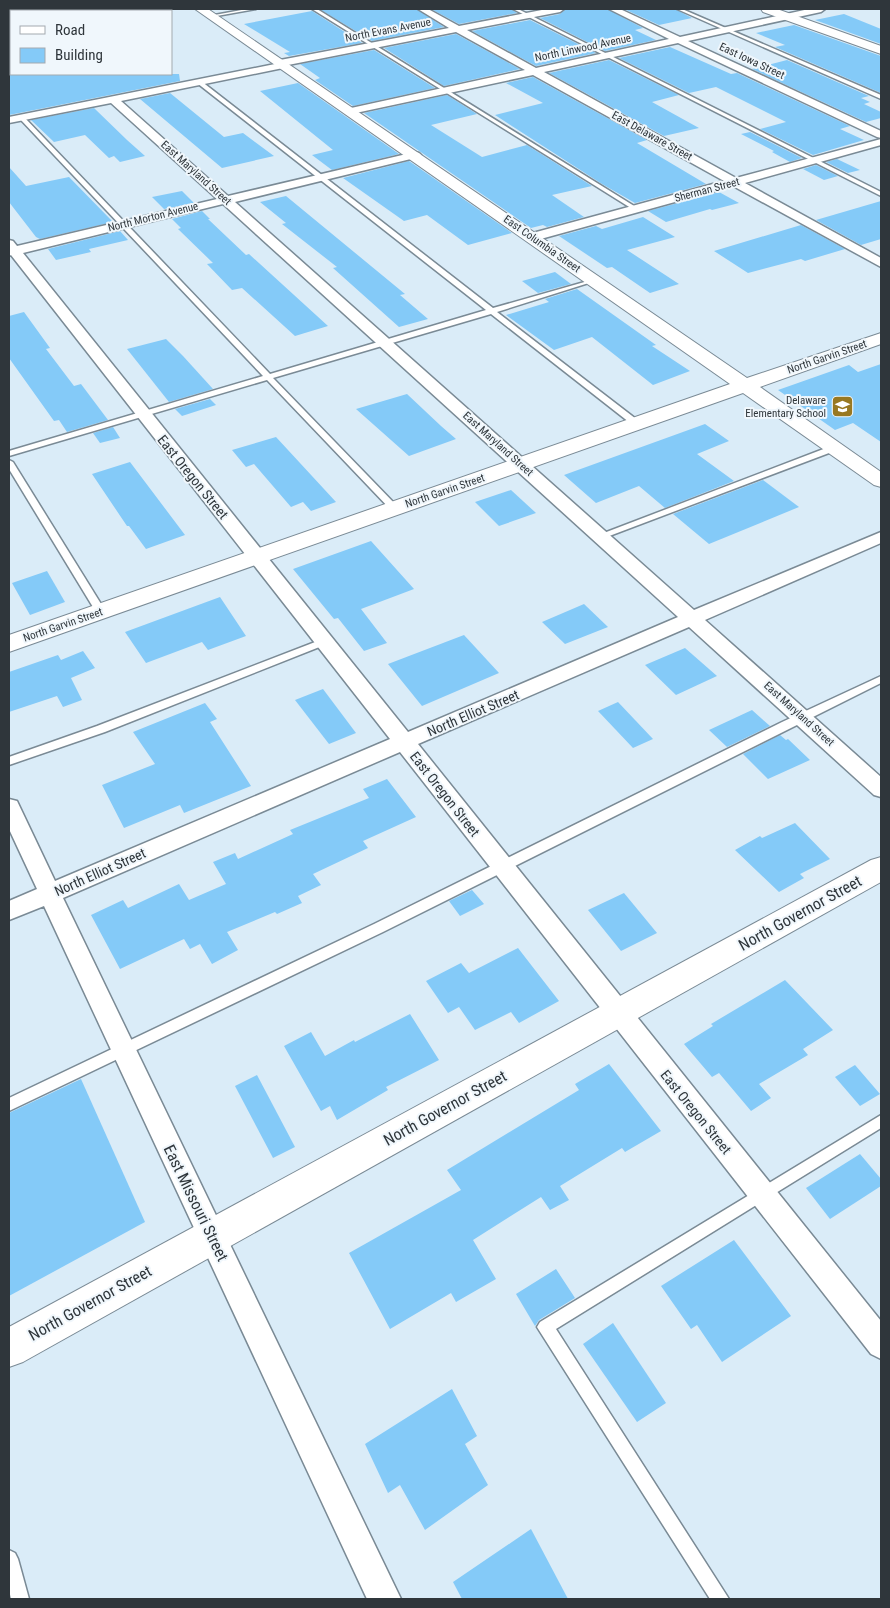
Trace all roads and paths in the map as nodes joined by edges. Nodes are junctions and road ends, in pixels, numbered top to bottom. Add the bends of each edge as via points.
1 (254, 9) edge
2 (314, 9) edge
3 (422, 9) edge
4 (515, 9) edge
5 (560, 9) edge
6 (613, 9) edge
7 (679, 9) edge
8 (767, 9) edge
9 (821, 9) edge
10 (207, 11) edge
11 (528, 15) junction
12 (788, 16) junction
13 (458, 29) junction
14 (726, 30) junction
15 (680, 40) junction
16 (372, 46) junction
17 (881, 50) edge
18 (608, 56) junction
19 (282, 64) junction
20 (535, 71) junction
21 (199, 82) junction
22 (445, 91) junction
23 (881, 97) edge
24 (113, 100) junction
25 (351, 111) junction
26 (22, 118) junction
27 (9, 120) edge
28 (881, 135) edge
29 (881, 142) edge
30 (415, 155) junction
31 (814, 160) junction
32 (321, 177) junction
33 (735, 182) junction
34 (881, 194) edge
35 (226, 200) junction
36 (636, 209) junction
37 (122, 225) junction
38 (533, 237) junction
39 (10, 249) edge
40 (881, 263) edge
41 (593, 280) junction
42 (490, 310) junction
43 (881, 338) edge
44 (386, 343) junction
45 (268, 377) junction
46 (746, 385) junction
47 (143, 414) junction
48 (637, 424) junction
49 (834, 448) junction
50 (9, 454) edge
51 (9, 462) edge
52 (520, 464) junction
53 (881, 481) edge
54 (395, 508) junction
55 (600, 536) junction
56 (881, 537) edge
57 (257, 557) junction
58 (101, 612) junction
59 (692, 618) junction
60 (323, 642) junction
61 (9, 644) edge
62 (881, 679) edge
63 (802, 716) junction
64 (405, 742) junction
65 (9, 761) edge
66 (881, 789) edge
67 (9, 807) edge
68 (502, 867) junction
69 (881, 868) edge
70 (50, 894) junction
71 (9, 911) edge
72 (618, 1014) junction
73 (124, 1051) junction
74 (9, 1105) edge
75 (881, 1121) edge
76 (762, 1195) junction
77 (212, 1235) junction
78 (881, 1344) edge
79 (9, 1348) edge
80 (9, 1559) edge
81 (20, 1599) edge
82 (384, 1599) edge
83 (720, 1599) edge

1 - 10 lane
2 - 16 lane
3 - 13 street, East Delaware Street
4 - 11 lane
5 - 11 street, North Evans Avenue
6 - 15 street, East Iowa Street
7 - 14 lane
8 - 12 main road
9 - 12 street, North Linwood Avenue
10 - 19 main road, East Columbia Street
11 - 13 street, North Evans Avenue
11 - 18 lane
12 - 14 street, North Linwood Avenue
12 - 17 main road
13 - 16 street, North Evans Avenue
13 - 20 street, East Delaware Street
14 - 15 street, North Linwood Avenue
14 - 23 lane
15 - 18 street, North Linwood Avenue
15 - 28 street, East Iowa Street
16 - 19 street, North Evans Avenue
16 - 22 lane
18 - 20 street, North Linwood Avenue
18 - 31 lane
19 - 21 street, North Evans Avenue
19 - 25 main road, East Columbia Street
20 - 22 street, North Linwood Avenue
20 - 33 street, East Delaware Street
21 - 24 street, North Evans Avenue
21 - 32 lane
22 - 25 street, North Linwood Avenue
22 - 36 lane
24 - 26 street, North Evans Avenue
24 - 35 street, East Maryland Street
25 - 30 main road, East Columbia Street
26 - 27 street, North Evans Avenue
26 - 37 lane
29 - 31 street, Sherman Street
30 - 32 street, North Morton Avenue
30 - 38 main road, East Columbia Street
31 - 33 street, Sherman Street
31 - 34 lane
32 - 35 street, North Morton Avenue
32 - 42 lane
33 - 36 street, Sherman Street
33 - 40 street, East Delaware Street
35 - 37 street, North Morton Avenue
35 - 44 street, East Maryland Street
36 - 38 street, Sherman Street
37 - 39 street, North Morton Avenue
37 - 45 lane
38 - 41 main road, East Columbia Street
39 - 47 street, East Oregon Street
41 - 42 lane
41 - 46 main road, East Columbia Street
42 - 44 lane
42 - 48 lane
43 - 46 main road, North Garvin Street
44 - 45 lane
44 - 52 street, East Maryland Street
45 - 47 lane
45 - 54 lane
46 - 48 main road, North Garvin Street
46 - 49 main road, East Columbia Street
47 - 50 lane
47 - 57 street, East Oregon Street
48 - 52 main road, North Garvin Street
49 - 53 main road, East Columbia Street
49 - 55 lane
51 - 58 lane
52 - 54 main road, North Garvin Street
52 - 55 street, East Maryland Street
54 - 57 main road, North Garvin Street
55 - 59 street, East Maryland Street
56 - 59 street, North Elliot Street
57 - 58 main road, North Garvin Street
57 - 60 street, East Oregon Street
58 - 61 main road, North Garvin Street
59 - 63 street, East Maryland Street
59 - 64 street, North Elliot Street
60 - 64 street, East Oregon Street
60 - 65 lane via 101,730
62 - 63 lane
63 - 66 street, East Maryland Street
63 - 68 lane
64 - 68 street, East Oregon Street
64 - 70 street, North Elliot Street
67 - 70 street, East Missouri Street
68 - 72 street, East Oregon Street
68 - 73 lane
69 - 72 main road, North Governor Street
70 - 71 street, North Elliot Street
70 - 73 street, East Missouri Street
72 - 76 street, East Oregon Street
72 - 77 main road, North Governor Street
73 - 74 lane
73 - 77 street, East Missouri Street
75 - 76 lane
76 - 78 street, East Oregon Street
76 - 83 lane via 545,1327
77 - 79 main road, North Governor Street
77 - 82 street, East Missouri Street
80 - 81 lane

